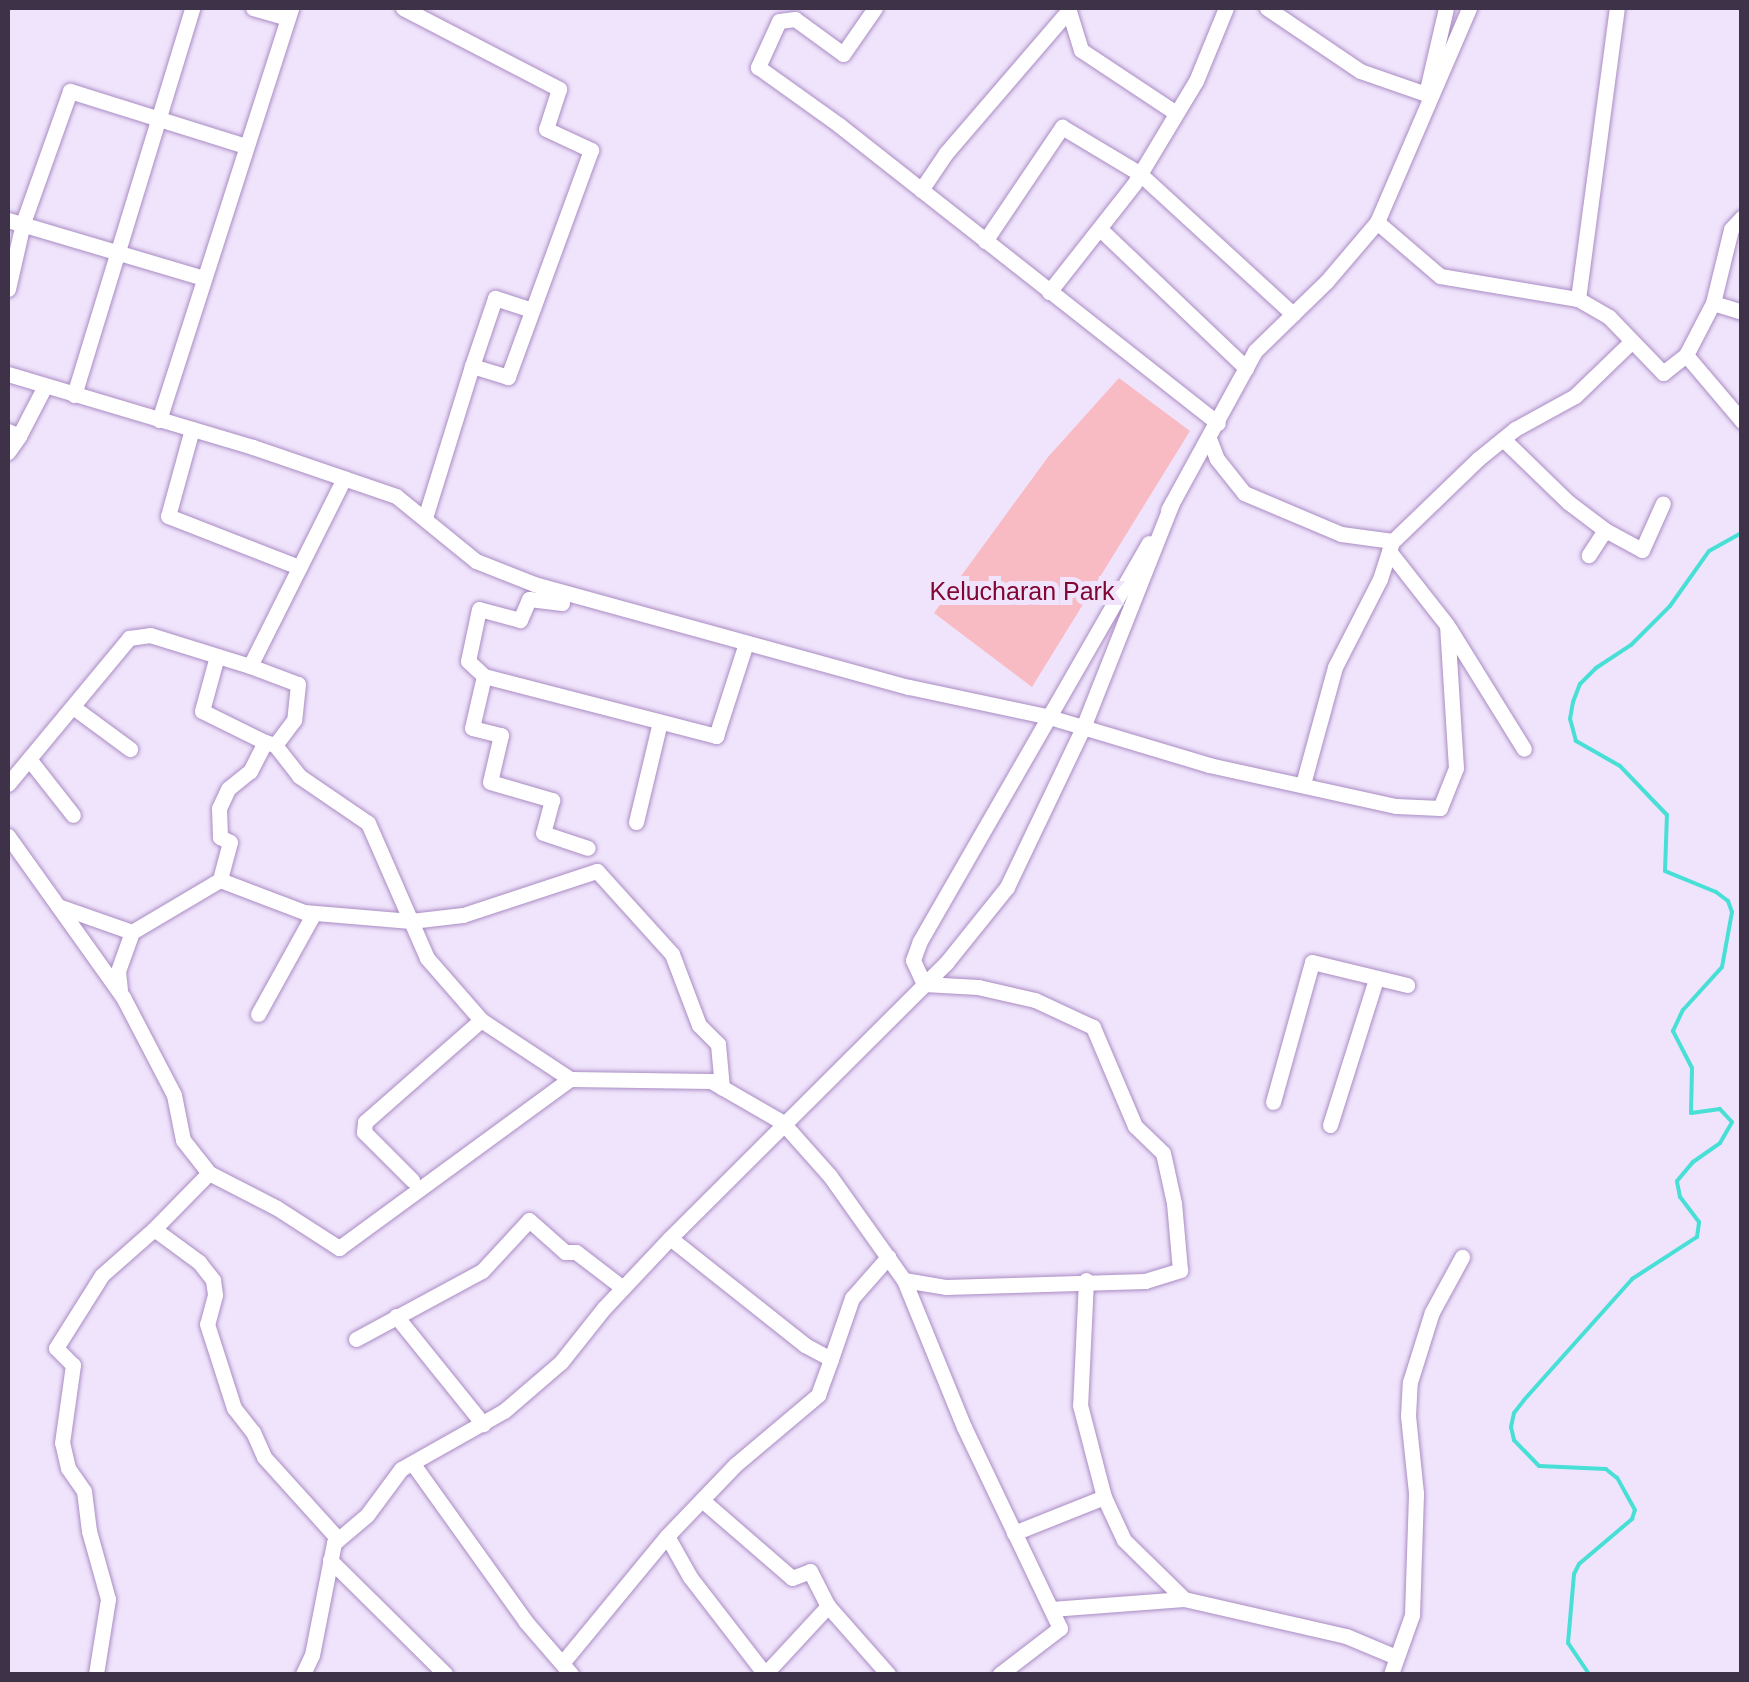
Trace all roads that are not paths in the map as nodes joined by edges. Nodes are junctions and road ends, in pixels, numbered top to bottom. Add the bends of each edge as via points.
1 (192, 8) edge
2 (254, 8) edge
3 (403, 8) edge
4 (876, 8) edge
5 (1226, 8) edge
6 (1268, 8) edge
7 (1446, 8) edge
8 (1469, 8) edge
9 (1617, 8) edge
10 (1068, 9) edge
11 (290, 13) edge
12 (783, 14) edge
13 (1176, 114) junction
14 (158, 119) junction
15 (246, 146) junction
16 (1139, 173) junction
17 (921, 190) junction
18 (1742, 217) edge
19 (15, 221) edge
20 (1378, 222) junction
21 (1100, 229) junction
22 (986, 241) junction
23 (117, 254) junction
24 (204, 278) junction
25 (8, 289) edge
26 (1049, 292) junction
27 (1578, 299) junction
28 (1713, 303) junction
29 (532, 310) junction
30 (1742, 312) edge
31 (1293, 314) junction
32 (1632, 341) junction
33 (1686, 355) junction
34 (472, 366) junction
35 (1246, 368) junction
36 (8, 374) edge
37 (44, 386) junction
38 (74, 395) junction
39 (159, 420) junction
40 (1742, 421) edge
41 (1218, 423) junction
42 (192, 430) junction
43 (14, 434) edge
44 (1503, 439) junction
45 (1210, 440) junction
46 (8, 452) edge
47 (344, 478) junction
48 (1664, 503) dead end
49 (1172, 504) junction
50 (426, 518) junction
51 (1605, 530) junction
52 (1391, 546) junction
53 (1589, 555) dead end
54 (299, 567) junction
55 (562, 602) dead end
56 (1447, 625) junction
57 (746, 644) junction
58 (217, 656) junction
59 (250, 666) junction
60 (484, 676) junction
61 (73, 707) junction
62 (1046, 716) junction
63 (660, 722) junction
64 (1082, 730) junction
65 (270, 743) junction
66 (130, 749) dead end
67 (1524, 749) dead end
68 (29, 759) junction
69 (8, 784) edge
70 (1303, 784) junction
71 (73, 815) dead end
72 (636, 822) dead end
73 (8, 836) edge
74 (588, 848) dead end
75 (220, 880) junction
76 (58, 906) junction
77 (314, 913) junction
78 (411, 922) junction
79 (132, 932) junction
80 (1376, 978) junction
81 (924, 984) junction
82 (1407, 985) dead end
83 (120, 994) junction
84 (258, 1014) dead end
85 (481, 1020) junction
86 (570, 1080) junction
87 (722, 1088) junction
88 (1273, 1102) dead end
89 (782, 1122) junction
90 (1330, 1125) dead end
91 (209, 1172) junction
92 (412, 1180) dead end
93 (154, 1228) junction
94 (670, 1238) junction
95 (888, 1257) junction
96 (1462, 1257) dead end
97 (904, 1280) junction
98 (1086, 1280) junction
99 (623, 1288) junction
100 (396, 1316) junction
101 (356, 1339) dead end
102 (831, 1359) junction
103 (483, 1424) junction
104 (413, 1464) junction
105 (1104, 1496) junction
106 (702, 1500) junction
107 (1014, 1533) junction
108 (667, 1536) junction
109 (338, 1539) junction
110 (330, 1560) junction
111 (1184, 1599) junction
112 (828, 1606) junction
113 (1051, 1609) junction
114 (1396, 1657) junction
115 (567, 1668) edge
116 (307, 1672) edge
117 (96, 1674) edge
118 (445, 1674) edge
119 (888, 1674) edge
120 (1000, 1674) edge
121 (1391, 1674) edge

1 - 14 street
2 - 11 street
3 - 29 street via 559,89 546,129 591,150
4 - 12 street via 843,54
5 - 13 street
6 - 7 street via 1360,71 1426,94
8 - 20 street
9 - 27 street
10 - 13 street via 1080,50
10 - 17 street
11 - 15 street
12 - 17 street via 758,67
13 - 16 street
14 - 15 street
14 - 19 street via 70,92
14 - 23 street
15 - 24 street
16 - 21 street
16 - 22 street via 1062,126
16 - 31 street
17 - 22 street
18 - 28 street via 1731,229
19 - 23 street
19 - 25 street
20 - 27 street via 1440,276
20 - 31 street
21 - 26 street
21 - 35 street
22 - 26 street
23 - 24 street
23 - 38 street
24 - 39 street
26 - 41 street
27 - 32 street
28 - 30 street
28 - 33 street
29 - 34 street via 508,377
29 - 34 street via 495,298
31 - 35 street via 1254,351
32 - 33 street via 1663,373
32 - 44 street via 1575,396
33 - 40 street
34 - 50 street
35 - 41 street
36 - 37 street
37 - 38 street
37 - 43 street
38 - 39 street
39 - 42 street
41 - 45 street
42 - 47 street
42 - 54 street via 168,516
43 - 46 street
44 - 51 street
44 - 52 street
45 - 49 street
45 - 52 street via 1244,493 1341,534
47 - 50 street via 396,496
47 - 54 street
48 - 51 street via 1642,550
49 - 62 street
49 - 64 street
50 - 57 street via 498,573
51 - 53 street
52 - 56 street
52 - 70 street via 1335,667
54 - 59 street
55 - 60 street via 528,599 520,620 479,609 468,661
56 - 67 street
56 - 70 street via 1456,768 1440,808 1396,806
57 - 62 street
57 - 63 street via 716,736
58 - 59 street
58 - 61 street via 150,635 129,638
58 - 65 street via 202,712
59 - 65 street via 298,684 294,720
60 - 63 street
60 - 74 street via 472,728 501,735 490,782 552,800 543,832
61 - 66 street
61 - 68 street
62 - 64 street
62 - 81 street via 920,941 913,960
63 - 72 street
64 - 70 street
64 - 81 street via 1007,887
65 - 75 street via 228,789 220,808 220,837 230,842
65 - 78 street via 299,776 368,822
68 - 69 street
68 - 71 street
73 - 76 street
75 - 77 street
75 - 79 street
76 - 79 street
76 - 83 street
77 - 78 street
77 - 84 street
78 - 85 street via 428,958
78 - 87 street via 463,915 597,872 672,954 700,1026 718,1044
79 - 83 street via 118,971
80 - 82 street
80 - 88 street via 1312,962
80 - 90 street
81 - 89 street
81 - 98 street via 1035,1000 1093,1027 1136,1126 1164,1152 1180,1270 1145,1280
83 - 91 street via 174,1095 183,1140
85 - 86 street
85 - 92 street via 365,1122 364,1132
86 - 87 street via 711,1081
86 - 91 street via 339,1248
87 - 89 street
89 - 94 street
89 - 95 street
91 - 93 street
93 - 109 street via 213,1280 206,1324 234,1408 276,1471
93 - 117 street via 102,1275 56,1348 73,1365 62,1443 84,1492 108,1599
94 - 99 street
94 - 102 street
95 - 97 street
95 - 102 street via 852,1298
96 - 114 street via 1432,1312 1410,1382 1416,1494 1412,1615
97 - 98 street via 946,1286
97 - 107 street
98 - 105 street via 1080,1405
99 - 100 street via 529,1220 482,1272
99 - 103 street via 561,1362
100 - 101 street
100 - 103 street
102 - 106 street via 818,1395
103 - 104 street
104 - 109 street
104 - 115 street via 526,1622
105 - 107 street
105 - 111 street via 1124,1540
106 - 108 street
106 - 112 street via 792,1578 810,1571
107 - 113 street
108 - 112 street via 690,1578 764,1674
108 - 115 street
109 - 110 street
110 - 116 street
110 - 118 street
111 - 113 street
111 - 114 street via 1346,1636
112 - 119 street
113 - 120 street via 1060,1628
114 - 121 street

